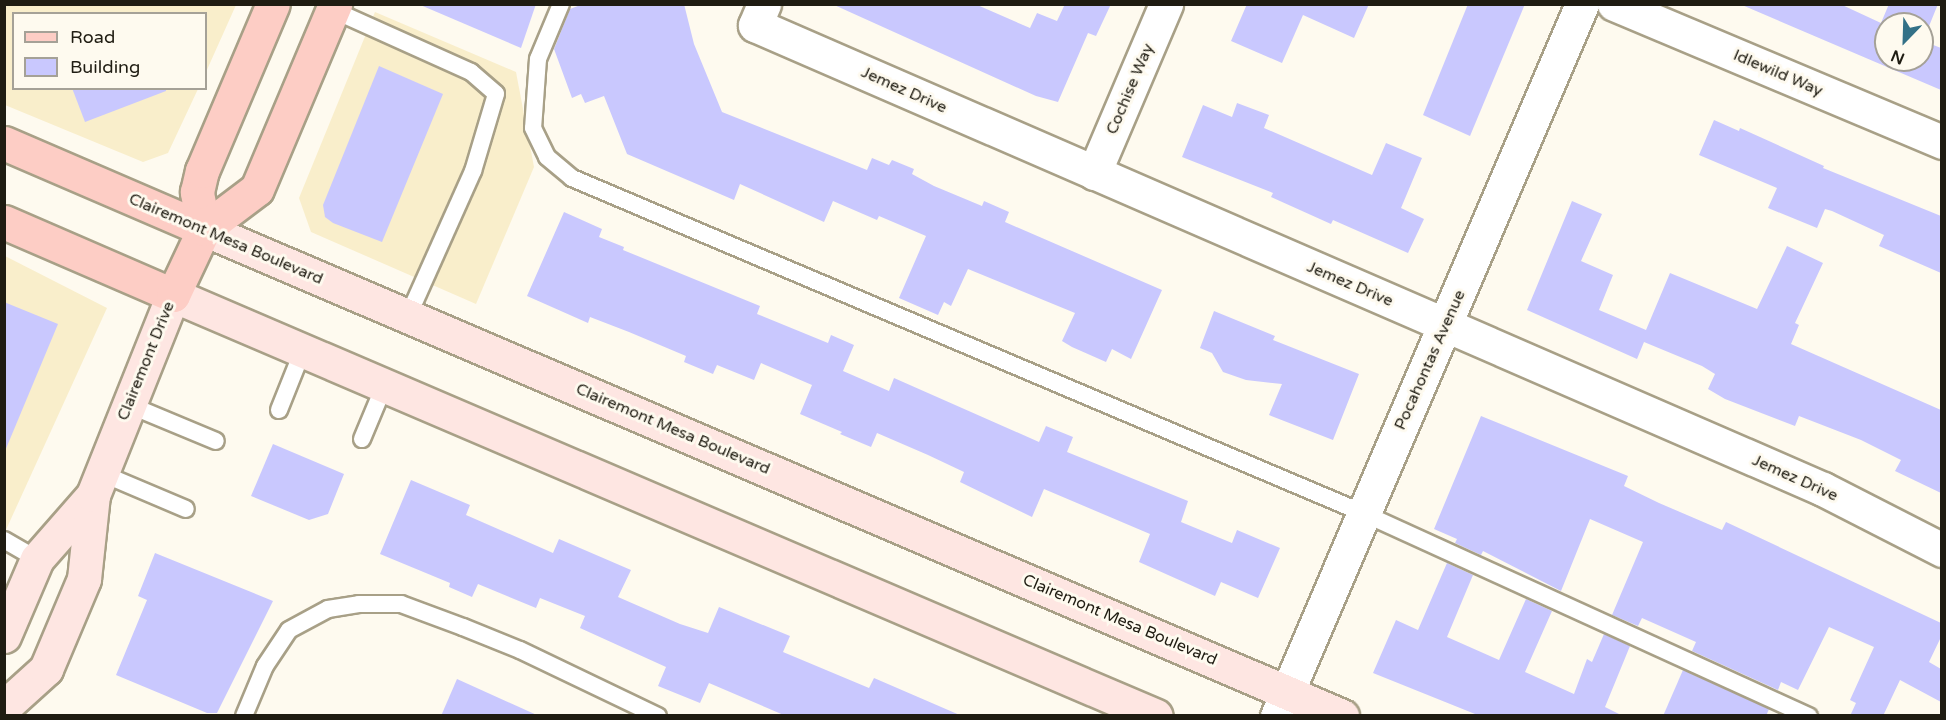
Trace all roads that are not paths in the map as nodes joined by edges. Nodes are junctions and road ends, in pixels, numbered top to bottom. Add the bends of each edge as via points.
1 (273, 4) edge
2 (561, 4) edge
3 (1166, 4) edge
4 (1582, 4) edge
5 (1614, 4) edge
6 (334, 7) edge
7 (759, 15) edge
8 (1941, 142) edge
9 (4, 143) edge
10 (1094, 173) junction
11 (4, 222) edge
12 (204, 229) junction
13 (173, 295) junction
14 (408, 316) junction
15 (1446, 325) junction
16 (303, 350) junction
17 (385, 384) junction
18 (128, 404) junction
19 (279, 410) dead end
20 (362, 439) dead end
21 (216, 441) dead end
22 (97, 484) junction
23 (186, 508) dead end
24 (1363, 513) junction
25 (4, 540) edge
26 (1941, 550) edge
27 (37, 559) junction
28 (4, 636) edge
29 (5, 703) edge
30 (1282, 704) edge
31 (243, 716) edge
32 (657, 716) edge
33 (1156, 716) edge
34 (1342, 716) edge
35 (1809, 716) edge

1 - 12 main road via 202,171 197,192
2 - 24 lane via 538,58 533,128 547,157 572,178
3 - 10 street, Cochise Way
4 - 15 street, Pocahontas Avenue
5 - 8 street, Idlewild Way
6 - 12 main road, Clairemont Drive via 257,189
6 - 14 lane via 471,72 496,94 473,171
7 - 10 street, Jemez Drive
9 - 12 main road, Clairemont Mesa Boulevard
10 - 15 street, Jemez Drive
11 - 13 main road
12 - 13 main road, Clairemont Drive
12 - 14 main road, Clairemont Mesa Boulevard
13 - 16 main road
13 - 18 main road, Clairemont Drive
14 - 30 main road, Clairemont Mesa Boulevard
15 - 24 street, Pocahontas Avenue
15 - 26 street, Jemez Drive via 1823,489
16 - 17 main road
16 - 19 lane
17 - 20 lane
17 - 33 main road
18 - 21 lane
18 - 22 main road, Clairemont Drive
22 - 23 lane
22 - 27 main road, Clairemont Drive
22 - 29 main road, Clairemont Drive via 84,579 46,669
24 - 30 street, Pocahontas Avenue
24 - 35 lane
25 - 27 lane
27 - 28 main road, Clairemont Drive
30 - 34 main road, Clairemont Mesa Boulevard
31 - 32 lane via 266,666 289,630 328,609 359,603 401,604 520,650

